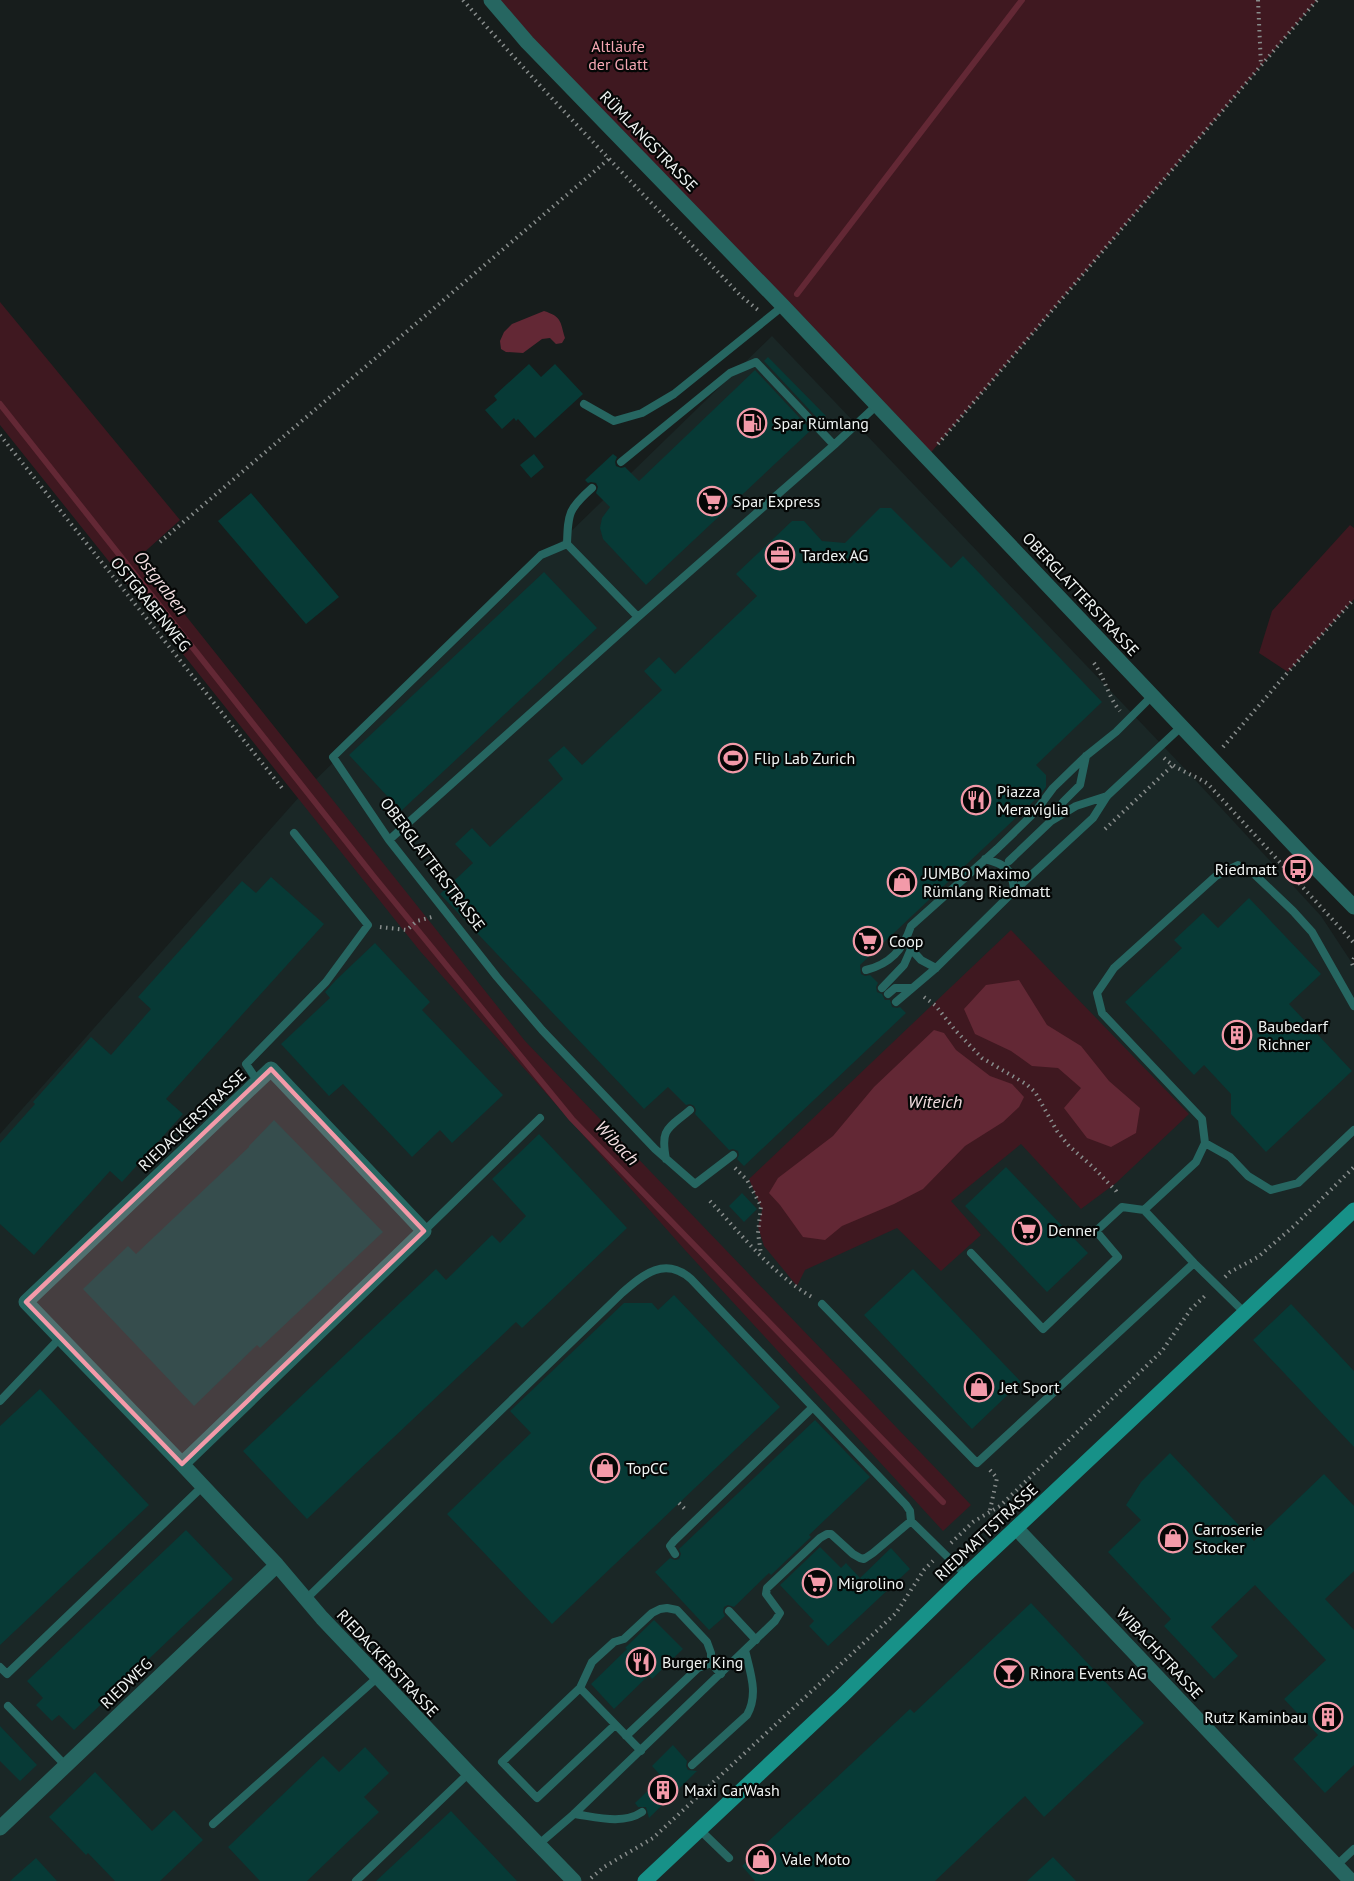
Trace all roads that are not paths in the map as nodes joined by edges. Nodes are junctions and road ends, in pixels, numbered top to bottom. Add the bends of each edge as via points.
1 (491, 0) edge
2 (783, 306) junction
3 (584, 404) dead end
4 (877, 405) junction
5 (834, 445) junction
6 (621, 462) dead end
7 (592, 488) dead end
8 (567, 544) junction
9 (638, 617) junction
10 (1153, 695) junction
11 (1182, 726) junction
12 (1086, 756) junction
13 (1107, 796) junction
14 (1051, 821) junction
15 (294, 833) dead end
16 (390, 840) junction
17 (985, 859) junction
18 (1009, 861) dead end
19 (1014, 891) junction
20 (1354, 907) edge
21 (907, 938) junction
22 (911, 950) junction
23 (936, 968) junction
24 (866, 970) dead end
25 (913, 988) junction
26 (896, 1002) dead end
27 (1354, 1006) edge
28 (258, 1082) junction
29 (690, 1110) dead end
30 (540, 1118) dead end
31 (1354, 1130) edge
32 (1205, 1143) junction
33 (733, 1155) dead end
34 (666, 1159) junction
35 (1144, 1210) junction
36 (1354, 1210) edge
37 (424, 1231) junction
38 (971, 1253) dead end
39 (1194, 1263) junction
40 (822, 1304) dead end
41 (1245, 1313) junction
42 (60, 1338) junction
43 (0, 1401) edge
44 (813, 1407) junction
45 (182, 1464) junction
46 (203, 1486) junction
47 (911, 1521) junction
48 (1016, 1528) junction
49 (675, 1554) dead end
50 (277, 1565) junction
51 (966, 1575) junction
52 (306, 1599) junction
53 (729, 1611) dead end
54 (756, 1640) junction
55 (745, 1650) junction
56 (711, 1663) junction
57 (0, 1667) edge
58 (721, 1674) junction
59 (378, 1677) junction
60 (580, 1688) junction
61 (8, 1706) dead end
62 (615, 1725) junction
63 (626, 1736) junction
64 (640, 1751) junction
65 (66, 1766) junction
66 (692, 1766) dead end
67 (469, 1773) junction
68 (642, 1812) dead end
69 (574, 1814) junction
70 (213, 1824) dead end
71 (0, 1828) edge
72 (700, 1830) junction
73 (539, 1844) junction
74 (1354, 1849) edge
75 (729, 1858) dead end
76 (1336, 1866) junction
77 (356, 1881) edge
78 (574, 1881) edge
79 (645, 1881) edge
80 (1351, 1881) edge

1 - 2 street, RÜMLANGSTRASSE
2 - 3 lane via 674,394 642,414 614,421
2 - 4 street, OBERGLATTERSTRASSE
4 - 5 lane
4 - 10 street, OBERGLATTERSTRASSE
5 - 6 lane via 756,362 730,373
5 - 9 lane
7 - 8 lane via 567,517
8 - 9 lane
8 - 16 lane, OBERGLATTERSTRASSE via 541,555 333,757
9 - 16 lane
10 - 11 street, OBERGLATTERSTRASSE
10 - 12 lane
11 - 13 lane
11 - 20 street, OBERGLATTERSTRASSE
12 - 14 lane via 1080,785
12 - 17 lane
13 - 14 lane via 1076,806
13 - 19 lane via 1093,818
14 - 18 lane
15 - 28 lane via 368,925 326,982 246,1064
16 - 34 lane, OBERGLATTERSTRASSE via 542,1030
17 - 19 lane via 999,862 1010,871
17 - 21 lane via 911,926
19 - 23 lane
21 - 22 lane
21 - 24 lane via 888,962
22 - 23 lane
22 - 25 lane via 885,991
23 - 25 lane
25 - 26 lane
27 - 32 lane via 1312,932 1252,872 1238,865 1216,876 1114,968 1097,993 1102,1013 1202,1119
28 - 37 street, RIEDACKERSTRASSE via 271,1069
28 - 42 street, RIEDACKERSTRASSE via 26,1302
29 - 34 lane via 666,1130
30 - 37 lane
31 - 32 lane via 1298,1183 1271,1190 1248,1176 1230,1157
32 - 35 lane via 1196,1162
33 - 34 lane, OBERGLATTERSTRASSE via 695,1184
35 - 38 lane via 1122,1207 1096,1231 1118,1257 1043,1329
35 - 39 lane
36 - 41 main road, RIEDMATTSTRASSE
37 - 45 street
39 - 40 lane via 977,1463
39 - 41 lane
41 - 48 main road, RIEDMATTSTRASSE
42 - 43 lane
42 - 45 street, RIEDACKERSTRASSE
44 - 47 lane via 906,1505
44 - 49 lane via 672,1543 670,1548
44 - 52 lane via 684,1273 667,1268 651,1272 622,1293
45 - 46 street, RIEDACKERSTRASSE
46 - 50 street, RIEDACKERSTRASSE
46 - 57 lane via 7,1674
47 - 51 lane
47 - 54 lane via 864,1559 834,1535 820,1538 767,1588 766,1594 780,1615
48 - 51 main road, RIEDMATTSTRASSE
48 - 76 street, WIBACHSTRASSE
50 - 52 street, RIEDACKERSTRASSE
50 - 65 street, RIEDWEG
51 - 72 main road, RIEDMATTSTRASSE
52 - 59 street, RIEDACKERSTRASSE
53 - 54 lane
54 - 55 lane
55 - 58 lane
55 - 66 lane via 754,1691 752,1706
56 - 58 lane
56 - 60 lane via 707,1642 677,1611 667,1608 652,1613 592,1662
56 - 63 lane via 698,1668
58 - 64 lane
59 - 67 street, RIEDACKERSTRASSE
59 - 70 lane
60 - 62 lane
60 - 62 lane via 502,1762 537,1798
61 - 65 lane
62 - 63 lane
63 - 64 lane
64 - 69 lane
65 - 71 street, RIEDWEG
67 - 73 street, RIEDACKERSTRASSE
67 - 77 lane
68 - 69 lane via 621,1819
69 - 73 lane
72 - 75 lane
72 - 79 main road, RIEDMATTSTRASSE
73 - 78 street, RIEDACKERSTRASSE
74 - 76 lane
76 - 80 street, WIBACHSTRASSE

